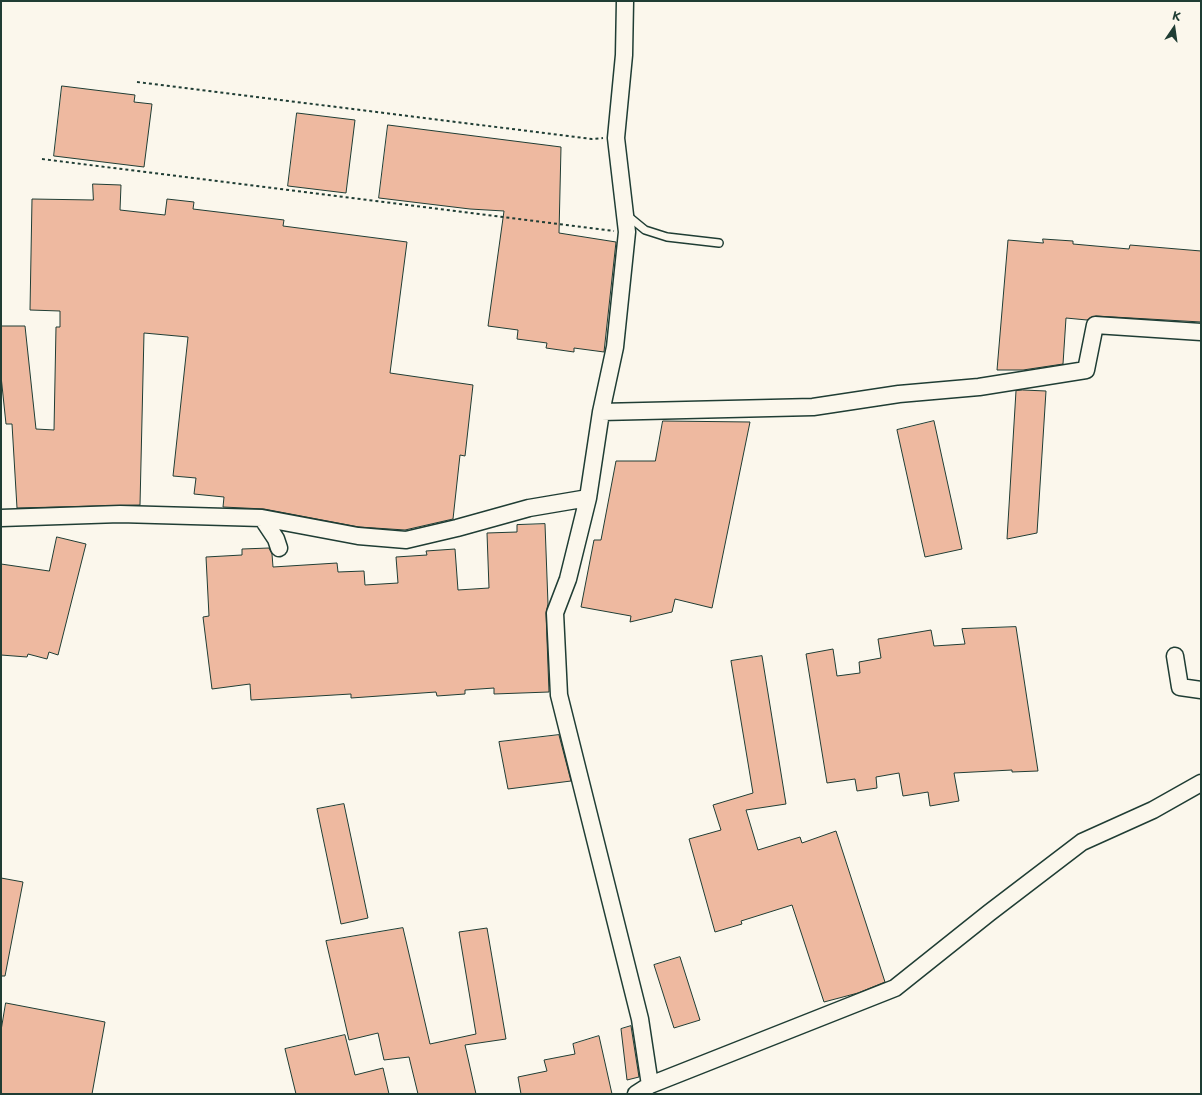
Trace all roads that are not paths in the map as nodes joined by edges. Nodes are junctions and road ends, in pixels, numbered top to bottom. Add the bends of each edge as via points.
1 (625, 1) edge
2 (626, 214) junction
3 (719, 243) dead end
4 (1201, 332) edge
5 (601, 412) junction
6 (588, 498) junction
7 (1, 518) edge
8 (262, 518) junction
9 (278, 548) dead end
10 (1175, 656) dead end
11 (1201, 690) edge
12 (1201, 783) edge
13 (650, 1085) junction
14 (636, 1094) edge

1 - 2 street via 624,55 616,138
2 - 3 lane via 645,230 667,237
2 - 5 street via 627,232 614,347
4 - 5 street via 1096,325 1086,370 979,387 899,394 813,407
5 - 6 street
6 - 8 street via 529,508 406,540 358,536
6 - 13 street via 568,579 556,613 559,695 640,1019
7 - 8 street via 120,514
8 - 9 street via 276,539
10 - 11 street via 1180,687
12 - 13 street via 1153,810 1082,842 895,988
13 - 14 street

